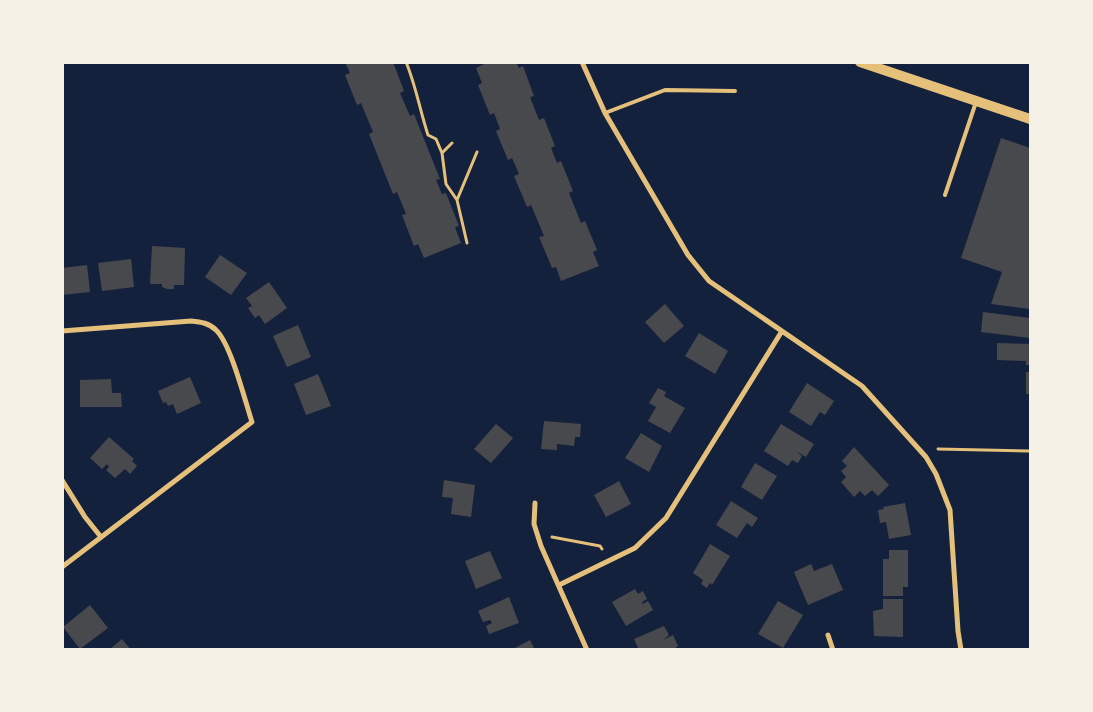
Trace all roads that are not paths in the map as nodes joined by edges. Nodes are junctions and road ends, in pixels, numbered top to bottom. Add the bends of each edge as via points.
1 (582, 62) edge
2 (860, 62) edge
3 (735, 91) dead end
4 (976, 101) junction
5 (605, 113) junction
6 (1030, 119) edge
7 (945, 195) dead end
8 (62, 331) edge
9 (782, 331) junction
10 (62, 480) edge
11 (535, 503) dead end
12 (102, 537) junction
13 (62, 567) edge
14 (559, 585) junction
15 (828, 636) dead end
16 (586, 650) edge
17 (833, 650) edge
18 (961, 650) edge

1 - 5 street
2 - 4 main road
3 - 5 lane via 665,90
4 - 6 main road
4 - 7 lane
5 - 9 street via 688,255 709,281
8 - 12 street via 191,320 204,322 217,331 226,344 252,422
9 - 14 street via 666,518 635,548
9 - 18 street via 862,386 926,457 936,474 950,510
10 - 12 street
11 - 14 street via 534,524
12 - 13 street
14 - 16 street
15 - 17 street

